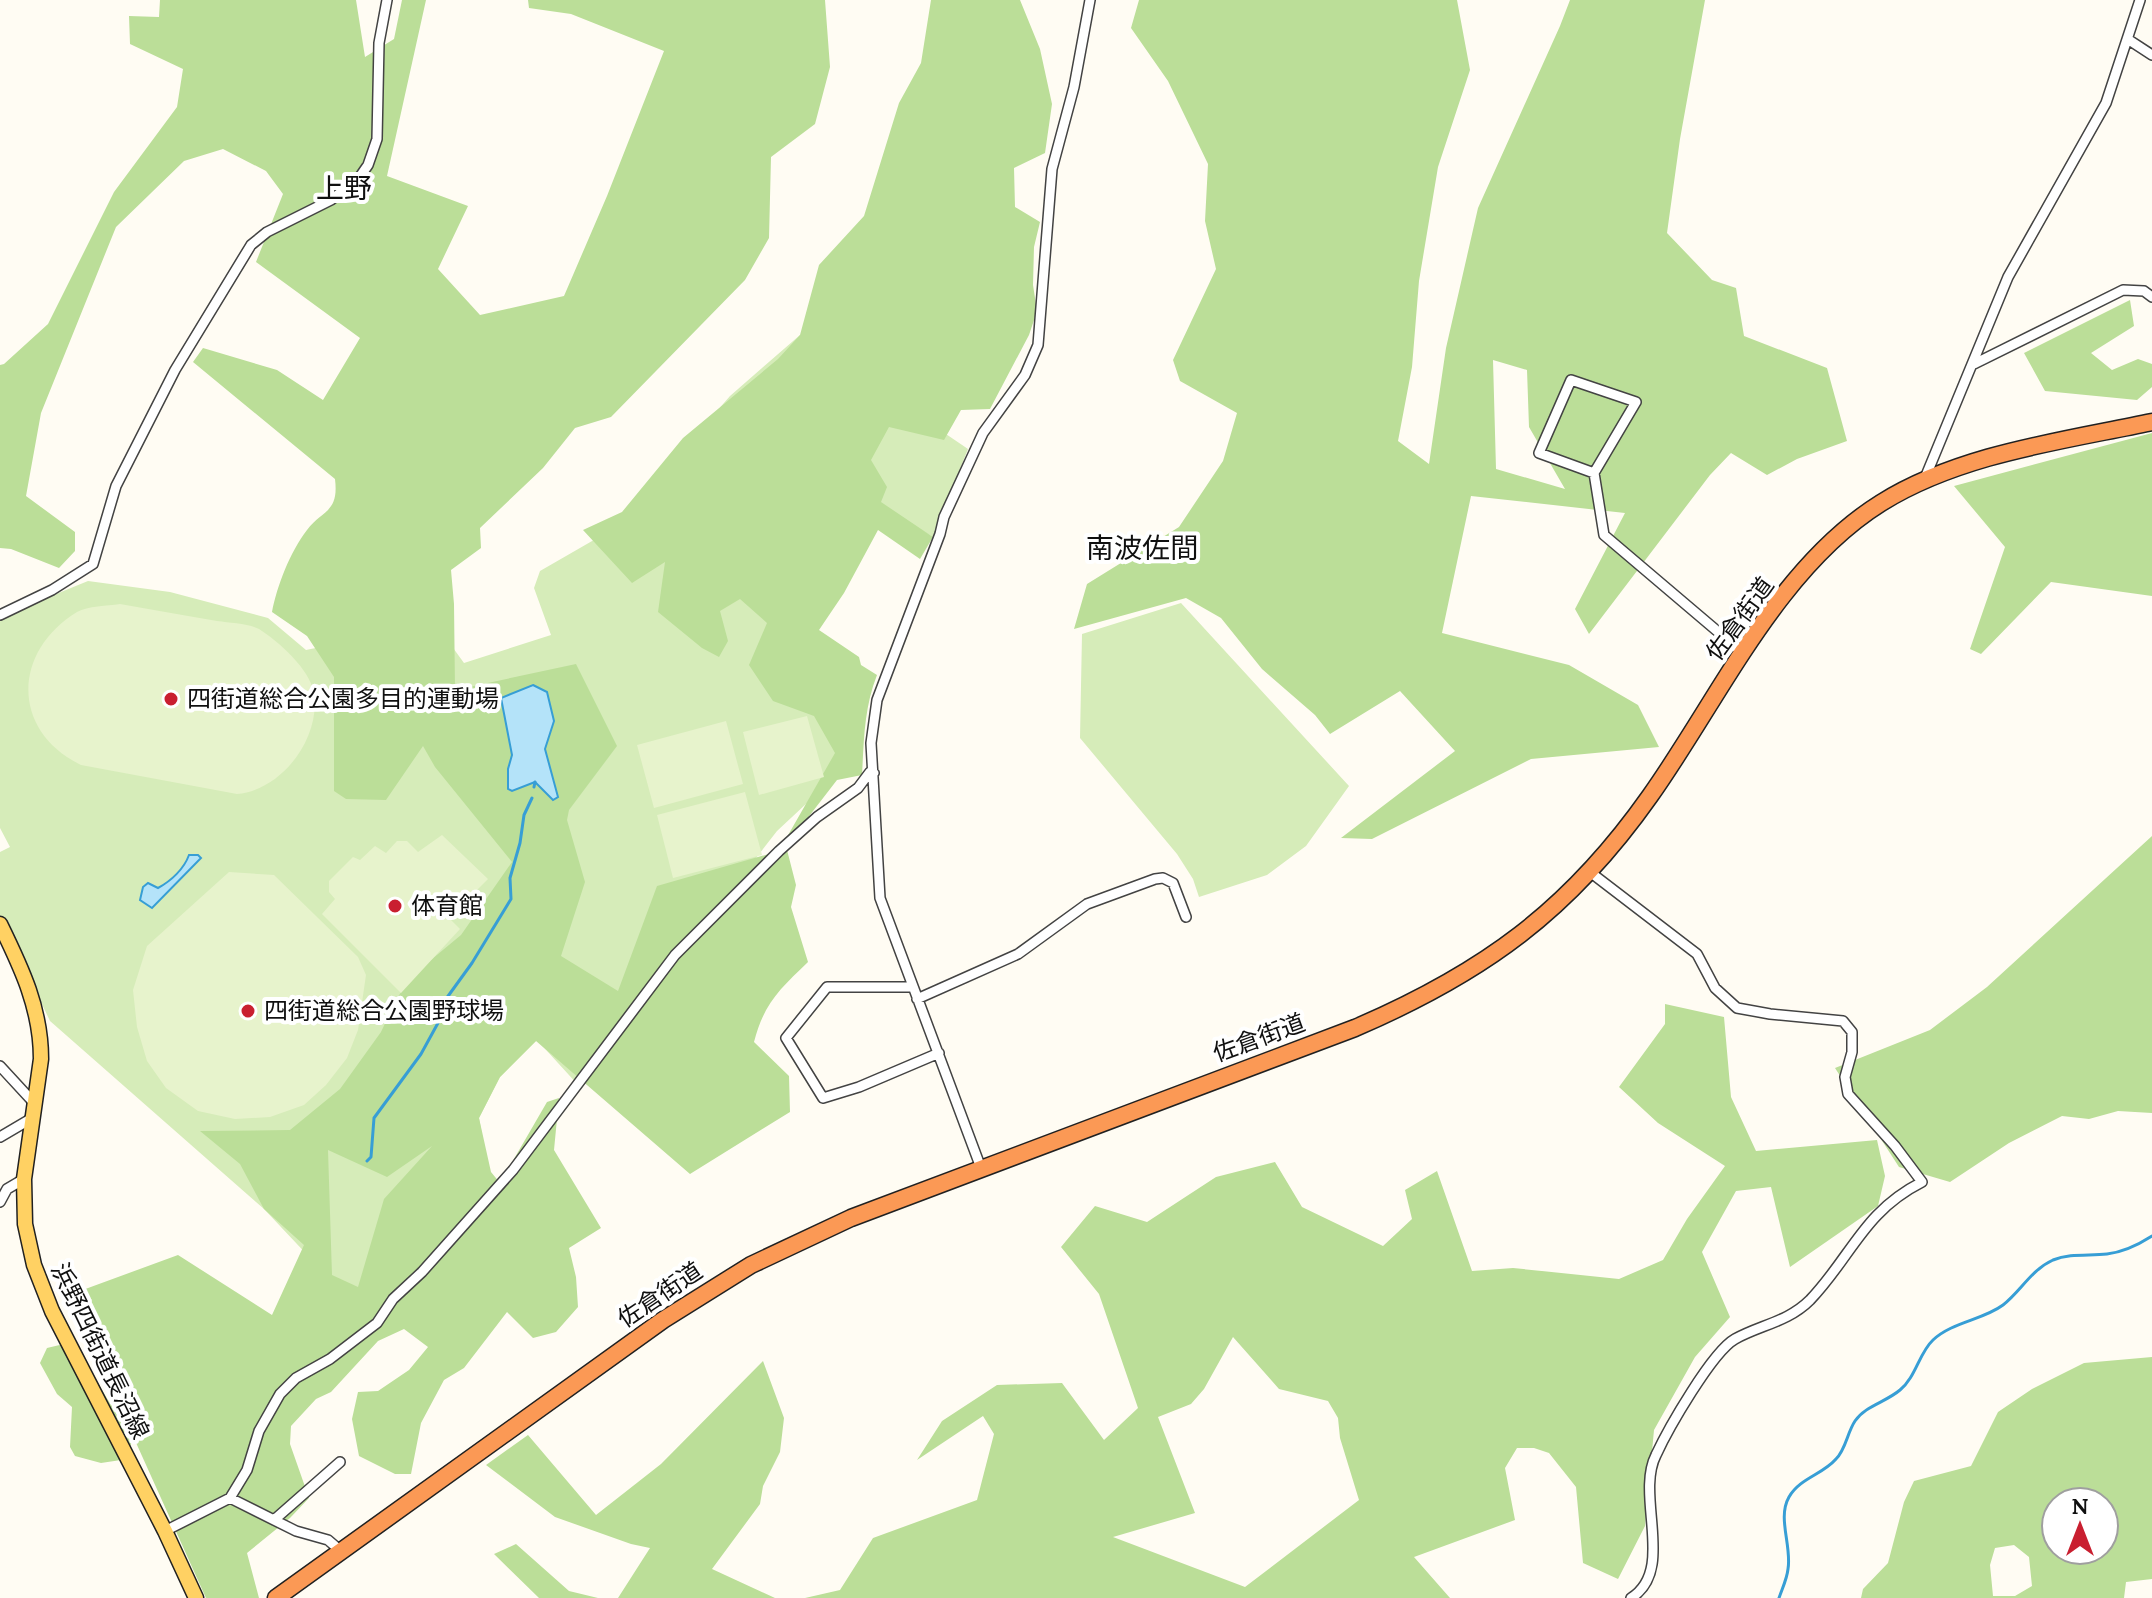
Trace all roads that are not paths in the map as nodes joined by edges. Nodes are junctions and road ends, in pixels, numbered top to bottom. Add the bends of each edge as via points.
1 (387, 0) edge
2 (1090, 0) edge
3 (2140, 0) edge
4 (2129, 40) junction
5 (2152, 55) edge
6 (2152, 297) edge
7 (1974, 364) junction
8 (2152, 422) edge
9 (1594, 473) junction
10 (1925, 478) junction
11 (0, 615) edge
12 (1743, 653) junction
13 (874, 773) junction
14 (1590, 872) junction
15 (1186, 917) dead end
16 (0, 924) edge
17 (911, 987) junction
18 (917, 999) junction
19 (939, 1053) junction
20 (0, 1066) edge
21 (34, 1111) junction
22 (0, 1137) edge
23 (981, 1168) junction
24 (24, 1179) junction
25 (0, 1202) edge
26 (340, 1462) dead end
27 (230, 1498) junction
28 (274, 1520) junction
29 (165, 1531) junction
30 (342, 1552) junction
31 (196, 1598) edge
32 (276, 1598) edge
33 (1631, 1598) edge

1 - 11 street via 379,43 377,139 368,165 331,200 251,245 175,370 116,486 93,564
2 - 13 street via 1052,169 1038,345 1025,375 983,433 944,517 877,700 871,743
3 - 4 street
4 - 5 street
4 - 7 street via 2106,103 2008,277
6 - 7 street via 2123,290
7 - 10 street
8 - 10 highway, 佐倉街道 via 1962,464
9 - 9 street via 1636,402 1571,380 1539,453
9 - 12 street via 1604,535
10 - 12 highway, 佐倉街道 via 1877,505 1833,541
12 - 14 highway, 佐倉街道 via 1650,796
13 - 17 street via 880,898
13 - 27 street via 788,843 675,955 504,1181 393,1299 377,1323 280,1394
14 - 23 highway, 佐倉街道 via 1515,939 1407,1006
14 - 33 street via 1697,954 1715,988 1737,1008 1843,1021 1852,1032 1845,1077 1848,1094 1922,1182 1877,1212 1809,1301 1780,1322 1733,1340 1694,1390 1654,1458 1652,1572 1642,1591
15 - 18 street via 1173,883 1155,879 1087,904 1018,954
16 - 21 main road, 浜野四街道長沼線 via 38,1018 41,1059
17 - 18 street
17 - 19 street via 827,987 786,1038 823,1098
18 - 19 street
19 - 23 street
20 - 21 street
21 - 22 street
21 - 24 main road, 浜野四街道長沼線
23 - 30 highway, 佐倉街道 via 851,1218 751,1265 663,1320
24 - 25 street via 7,1189
24 - 29 main road, 浜野四街道長沼線 via 25,1224 40,1282
26 - 28 street
27 - 28 street
27 - 29 street
28 - 30 street via 328,1540
29 - 31 main road, 浜野四街道長沼線
30 - 32 highway, 佐倉街道

